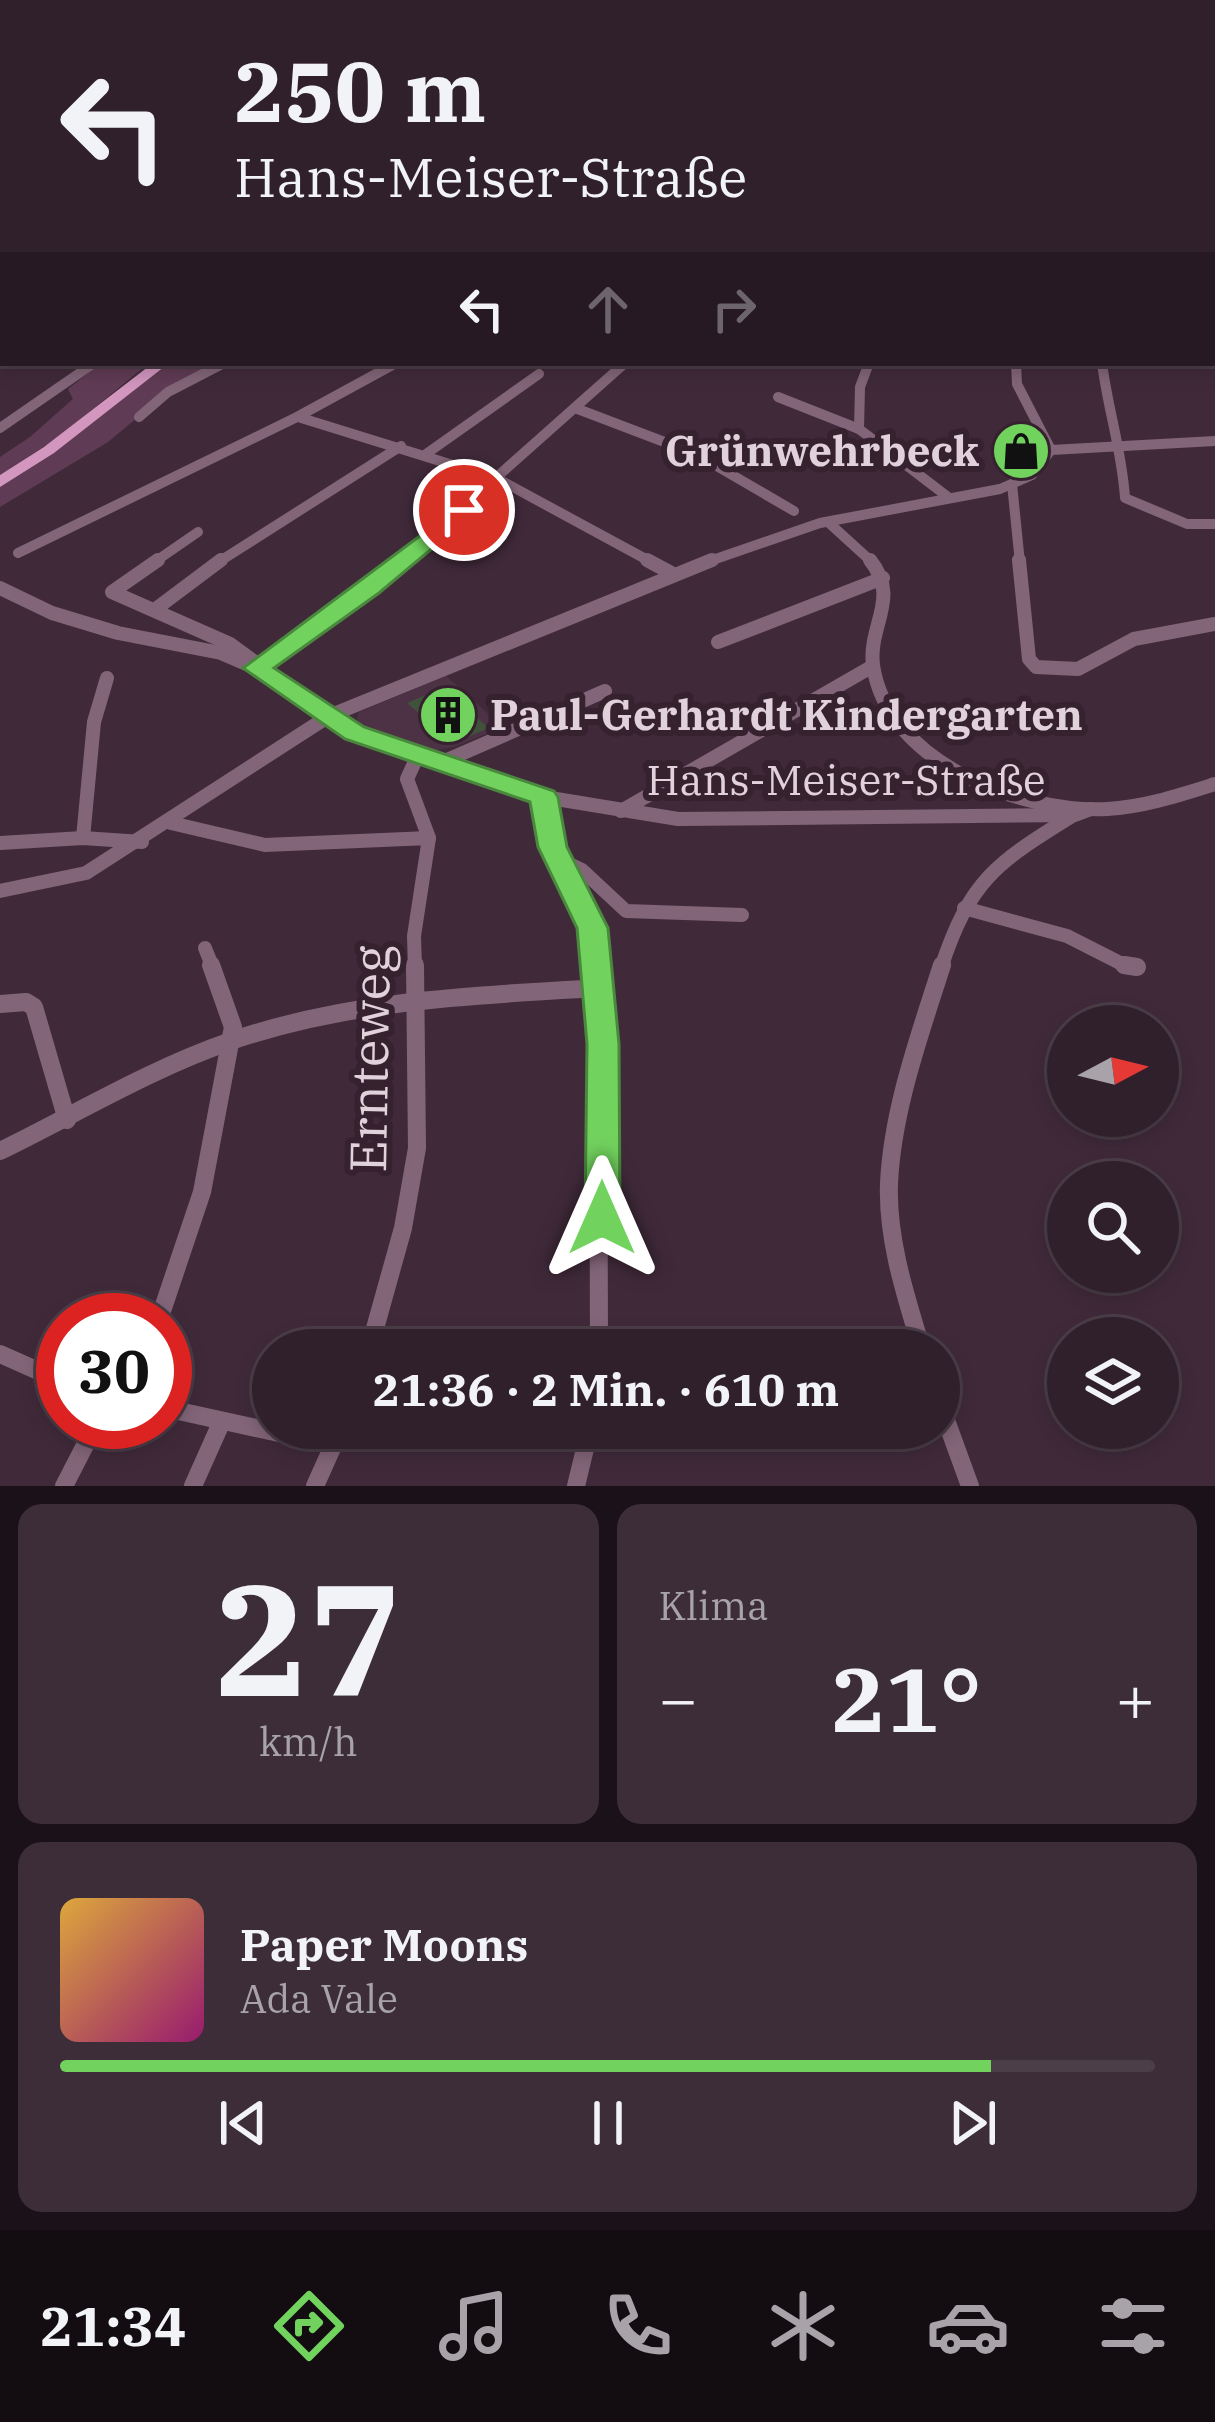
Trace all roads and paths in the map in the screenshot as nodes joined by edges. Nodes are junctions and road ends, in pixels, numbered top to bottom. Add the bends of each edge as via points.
1 (90, 366) edge
2 (158, 366) edge
3 (218, 366) edge
4 (390, 366) edge
5 (623, 366) edge
6 (867, 366) edge
7 (1016, 366) edge
8 (1102, 366) edge
9 (539, 374) dead end
10 (778, 397) dead end
11 (574, 408) junction
12 (297, 416) junction
13 (139, 417) dead end
14 (0, 428) edge
15 (859, 429) junction
16 (1215, 441) edge
17 (1121, 442) junction
18 (401, 446) junction
19 (1051, 450) junction
20 (426, 454) junction
21 (498, 479) junction
22 (0, 482) edge
23 (1012, 484) junction
24 (948, 497) junction
25 (794, 511) dead end
26 (828, 522) junction
27 (1215, 524) edge
28 (198, 532) dead end
29 (18, 553) dead end
30 (673, 574) junction
31 (884, 578) junction
32 (0, 588) edge
33 (157, 608) junction
34 (1215, 624) edge
35 (718, 642) dead end
36 (873, 666) junction
37 (256, 668) junction
38 (107, 678) dead end
39 (605, 691) dead end
40 (329, 716) junction
41 (417, 757) junction
42 (439, 764) junction
43 (1215, 784) edge
44 (544, 797) junction
45 (621, 812) junction
46 (1083, 812) junction
47 (171, 823) junction
48 (83, 838) junction
49 (430, 838) junction
50 (142, 842) junction
51 (0, 843) edge
52 (561, 860) junction
53 (0, 891) edge
54 (964, 908) junction
55 (742, 915) dead end
56 (205, 948) dead end
57 (1138, 967) dead end
58 (601, 988) junction
59 (416, 999) junction
60 (0, 1004) edge
61 (229, 1041) junction
62 (67, 1120) junction
63 (0, 1151) edge
64 (169, 1293) edge
65 (375, 1329) edge
66 (599, 1329) edge
67 (917, 1329) edge
68 (0, 1354) edge
69 (36, 1370) edge
70 (192, 1414) edge
71 (222, 1421) junction
72 (252, 1425) edge
73 (83, 1449) edge
74 (332, 1449) edge
75 (585, 1449) edge
76 (957, 1449) edge
77 (64, 1486) edge
78 (193, 1486) edge
79 (315, 1486) edge
80 (576, 1486) edge
81 (970, 1486) edge

1 - 14 street
2 - 22 main road
3 - 13 street
4 - 12 street
5 - 11 street
6 - 15 street
7 - 19 street via 1017,384
8 - 17 street
9 - 20 street
10 - 15 street
11 - 21 street
11 - 25 street via 683,448
12 - 18 street
12 - 29 street
15 - 24 street
16 - 17 street
17 - 19 street
17 - 27 street via 1125,498 1187,524
18 - 20 street
18 - 33 street via 253,536
19 - 23 street via 1040,468
20 - 21 street
21 - 30 street
21 - 37 street via 430,542
23 - 24 street
23 - 34 street via 1036,667 1078,669 1134,639
24 - 26 street
26 - 30 street
26 - 31 street
28 - 33 street via 114,587
30 - 40 street
31 - 35 street
31 - 36 street via 889,599
32 - 37 street via 118,633 200,646
33 - 37 street via 230,644
36 - 45 street
36 - 46 street via 887,706 919,747 970,776
37 - 40 street, Hans-Meiser-Straße
38 - 48 street via 94,722
39 - 42 street
40 - 41 street, Hans-Meiser-Straße
40 - 47 street
41 - 42 street, Hans-Meiser-Straße
41 - 49 street via 407,778
42 - 44 street, Hans-Meiser-Straße
43 - 46 street
44 - 45 street, Hans-Meiser-Straße
44 - 52 street
45 - 46 street, Hans-Meiser-Straße via 679,819
46 - 54 street via 994,867
47 - 49 street via 266,845
47 - 50 street
48 - 50 street
48 - 51 street
49 - 59 street, Ernteweg via 414,935
50 - 53 street via 86,873
52 - 55 street via 626,911
52 - 58 street via 592,928
54 - 57 street via 1067,936
54 - 67 street via 938,975 889,1184
56 - 61 street via 233,1022
58 - 59 street
58 - 66 street
59 - 61 street
59 - 65 street, Ernteweg via 417,1148
60 - 62 street via 34,1006
61 - 62 street
61 - 64 street via 207,1187
62 - 63 street
68 - 69 street
70 - 71 street
71 - 72 street
71 - 78 street
73 - 77 street
74 - 79 street
75 - 80 street
76 - 81 street

